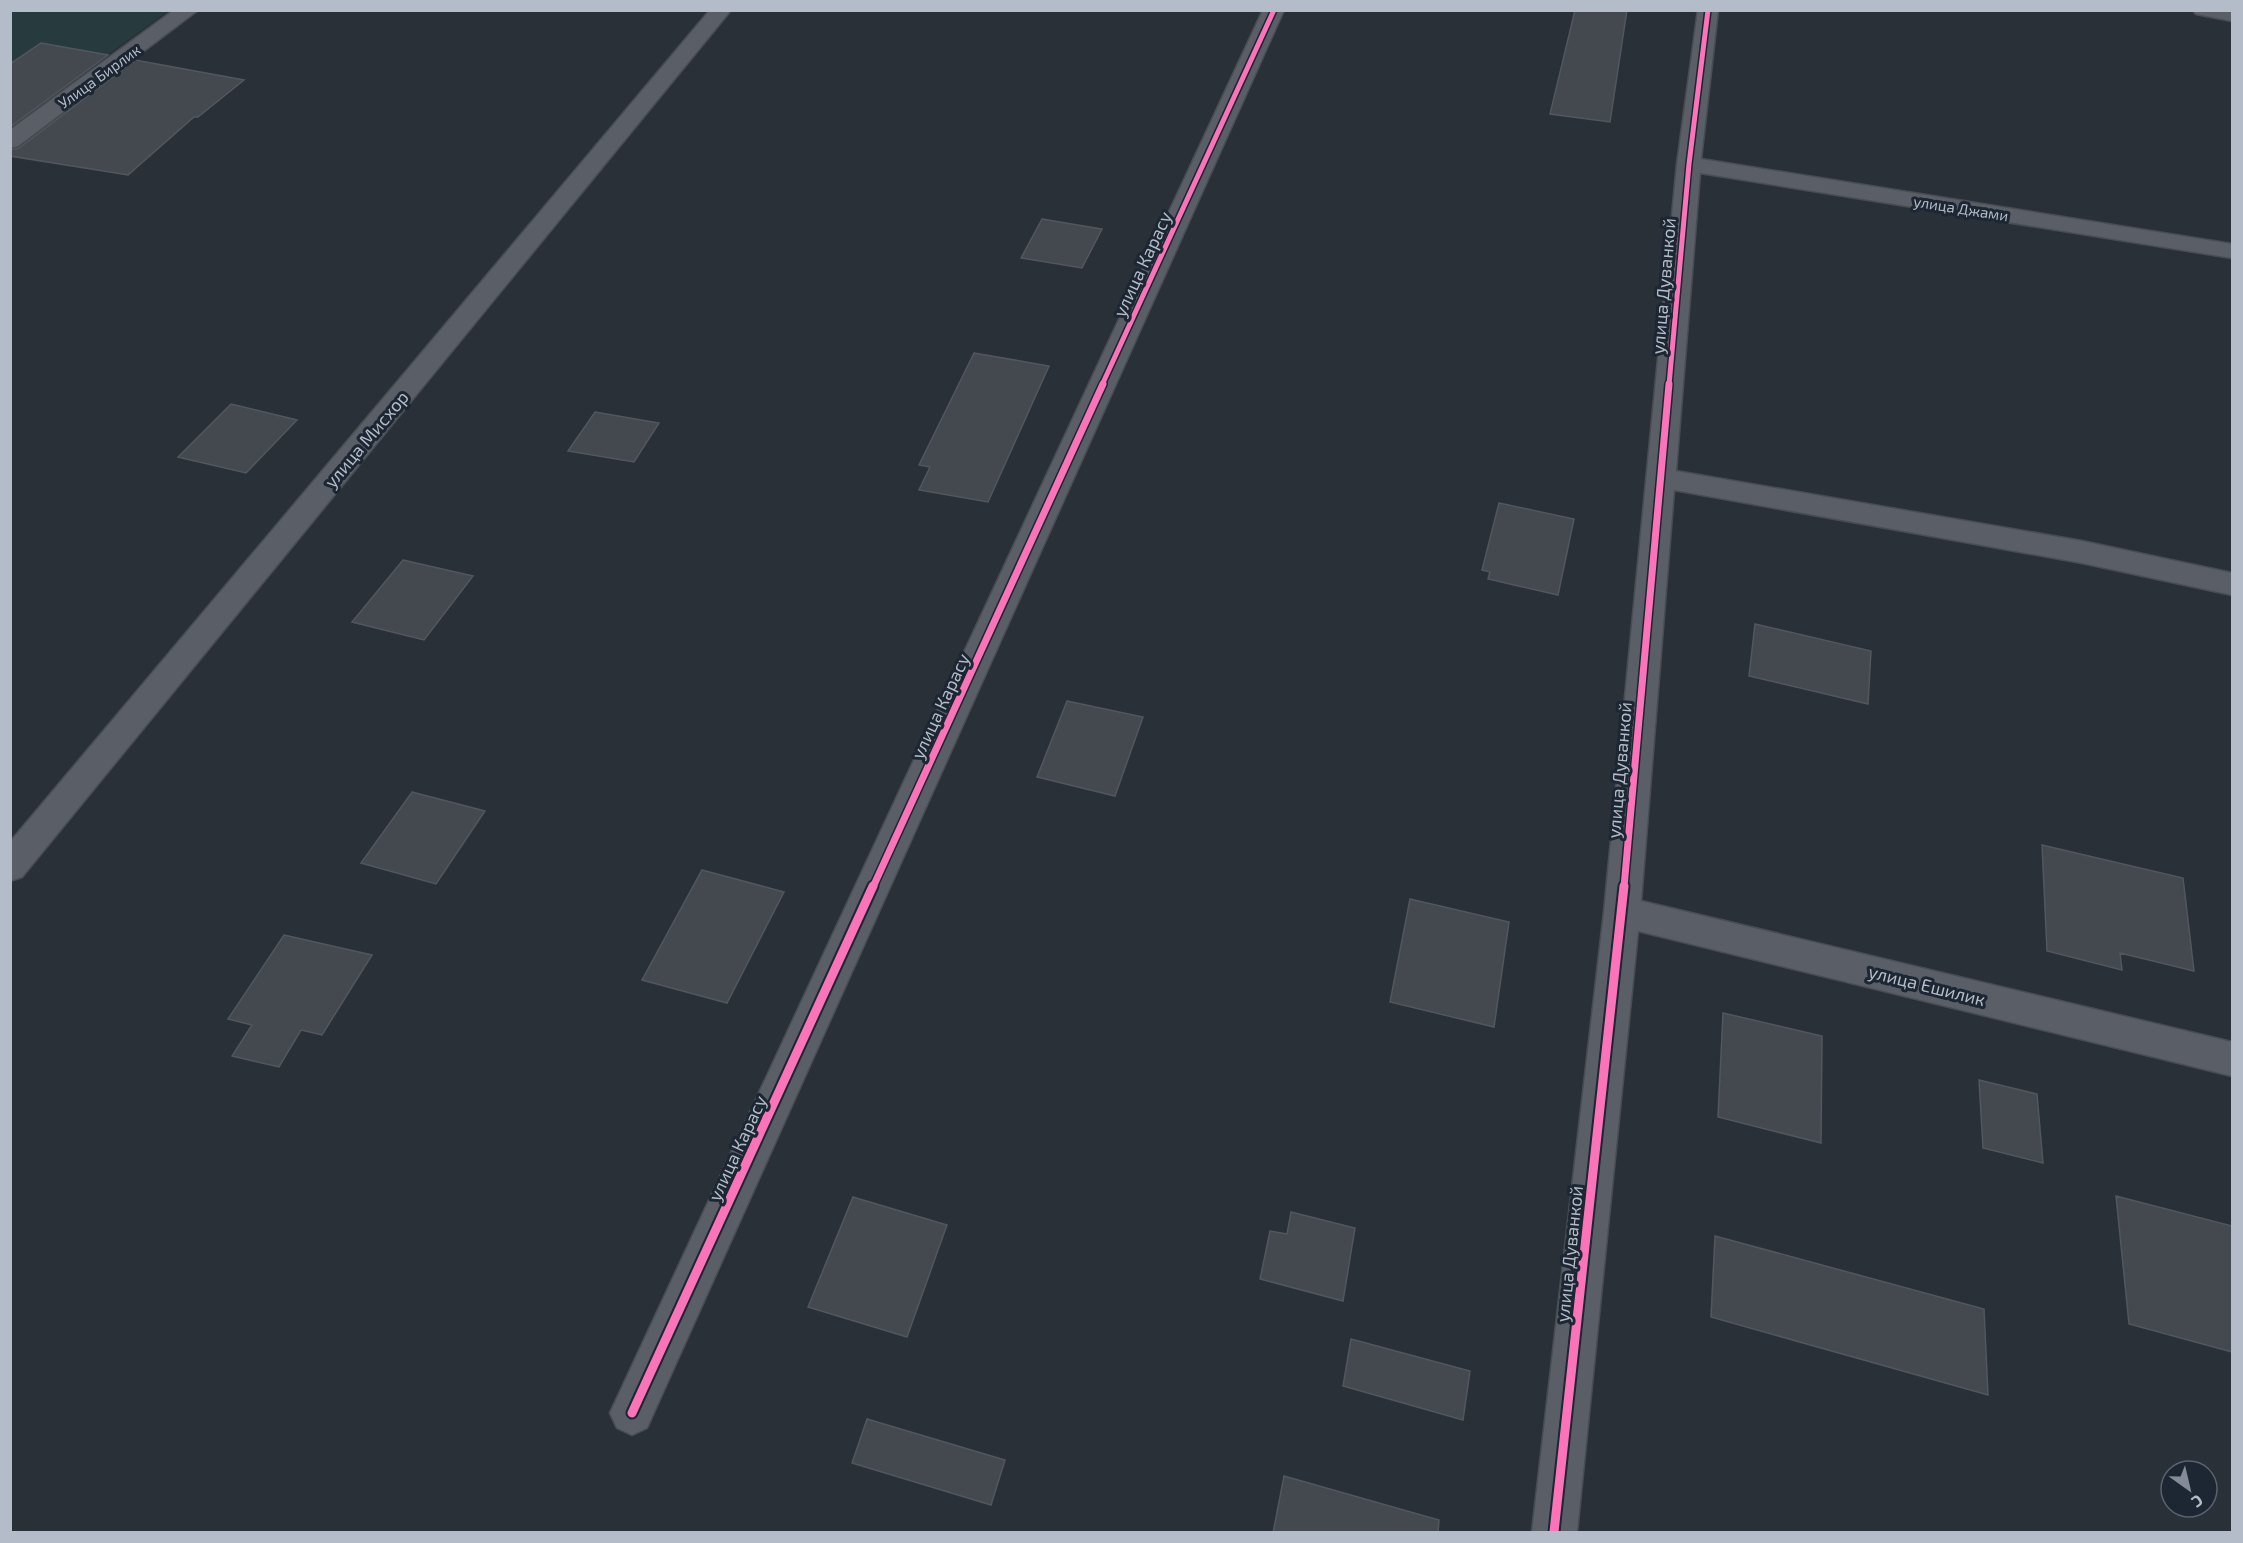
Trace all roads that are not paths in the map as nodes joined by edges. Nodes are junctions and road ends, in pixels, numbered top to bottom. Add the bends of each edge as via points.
1 (188, 10) edge
2 (721, 10) edge
3 (1274, 10) edge
4 (1708, 10) edge
5 (2203, 10) edge
6 (2232, 15) edge
7 (10, 141) edge
8 (1689, 164) junction
9 (2232, 251) edge
10 (1661, 478) junction
11 (2232, 585) edge
12 (10, 867) edge
13 (1622, 912) junction
14 (2232, 1059) edge
15 (632, 1413) dead end
16 (1554, 1533) edge

1 - 7 street, Улица Бирлик
2 - 12 street, улица Мисхор
3 - 15 street, улица Карасу
4 - 8 street, улица Дуванкой
5 - 6 street
8 - 9 street, улица Джами
8 - 10 street, улица Дуванкой
10 - 11 street via 2082,552
10 - 13 street, улица Дуванкой
13 - 14 street, улица Ешилик
13 - 16 street, улица Дуванкой

